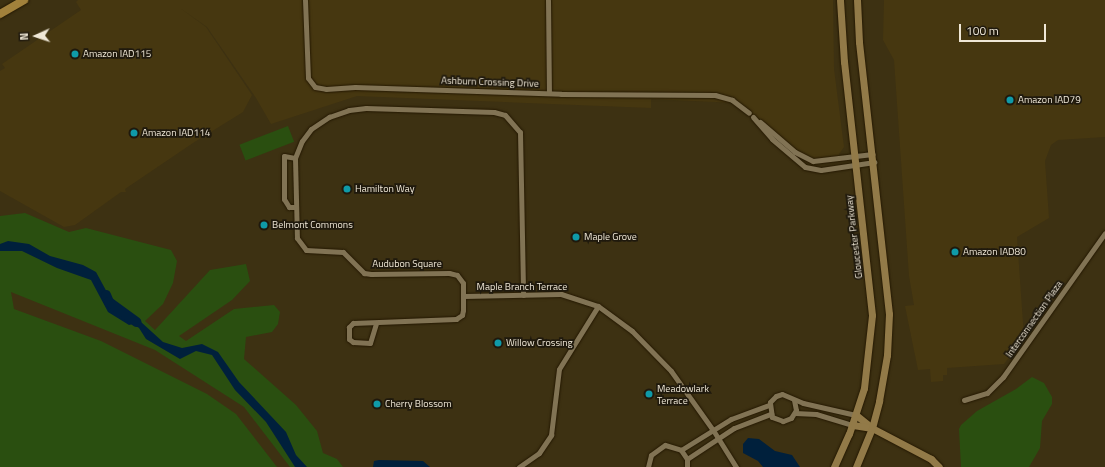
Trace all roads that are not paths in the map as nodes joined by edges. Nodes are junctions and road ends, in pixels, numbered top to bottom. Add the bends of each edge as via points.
1 (24, 0) edge
2 (305, 0) edge
3 (548, 0) edge
4 (840, 0) edge
5 (856, 0) edge
6 (0, 14) edge
7 (549, 93) junction
8 (749, 112) dead end
9 (872, 154) junction
10 (855, 157) junction
11 (295, 158) junction
12 (874, 162) junction
13 (856, 165) junction
14 (296, 207) junction
15 (1105, 233) edge
16 (523, 295) junction
17 (464, 296) junction
18 (598, 306) junction
19 (376, 323) junction
20 (794, 400) junction
21 (964, 400) dead end
22 (769, 405) junction
23 (795, 413) junction
24 (771, 414) junction
25 (856, 415) junction
26 (853, 425) junction
27 (872, 428) junction
28 (713, 430) junction
29 (718, 438) junction
30 (681, 450) junction
31 (687, 459) junction
32 (519, 467) edge
33 (648, 467) edge
34 (688, 467) edge
35 (736, 467) edge
36 (834, 467) edge
37 (856, 467) edge
38 (939, 467) edge

1 - 6 main road
2 - 7 street, Ashburn Crossing Drive via 308,78 315,87 326,89 355,86
3 - 7 street
4 - 10 main road, Gloucester Parkway
5 - 9 main road via 858,42
7 - 8 street, Ashburn Crossing Drive via 716,95 732,100
9 - 10 street
9 - 12 main road
10 - 13 main road, Gloucester Parkway
10 - 13 street via 820,162 807,159 753,117 772,140 805,167 821,170
11 - 14 street, Audubon Square
11 - 14 street via 284,156 284,199 289,207
11 - 16 street via 302,141 316,124 329,117 362,108 500,113 511,120 520,132
12 - 13 street
12 - 27 main road via 889,320 884,375
13 - 25 main road, Gloucester Parkway via 872,315 868,369
14 - 17 street, Audubon Square via 297,238 306,250 344,252 364,273 449,273 460,278
15 - 21 street, Interconnection Plaza via 1003,377 987,393
16 - 17 street, Maple Branch Terrace
16 - 18 street, Maple Branch Terrace via 560,294
17 - 19 street, Audubon Square via 462,315 450,321
18 - 28 street, Maple Branch Terrace via 632,331 671,371
18 - 32 street via 559,369 551,435 539,453
19 - 19 street, Audubon Square via 353,323 349,327 349,339 353,342 370,343
20 - 22 street via 789,396 779,395
20 - 23 street
20 - 25 street
22 - 24 street
22 - 28 street via 747,411
23 - 24 street via 789,420 783,421
23 - 26 street via 816,414
24 - 29 street via 745,423
25 - 26 main road, Gloucester Parkway
25 - 27 main road
26 - 27 main road
26 - 36 main road, Gloucester Parkway
27 - 37 main road
27 - 38 main road via 931,459
28 - 29 street, Maple Branch Terrace
28 - 30 street
29 - 31 street
29 - 35 street, Maple Branch Terrace
30 - 31 street
30 - 33 street via 671,445 660,447 651,455
31 - 34 street

